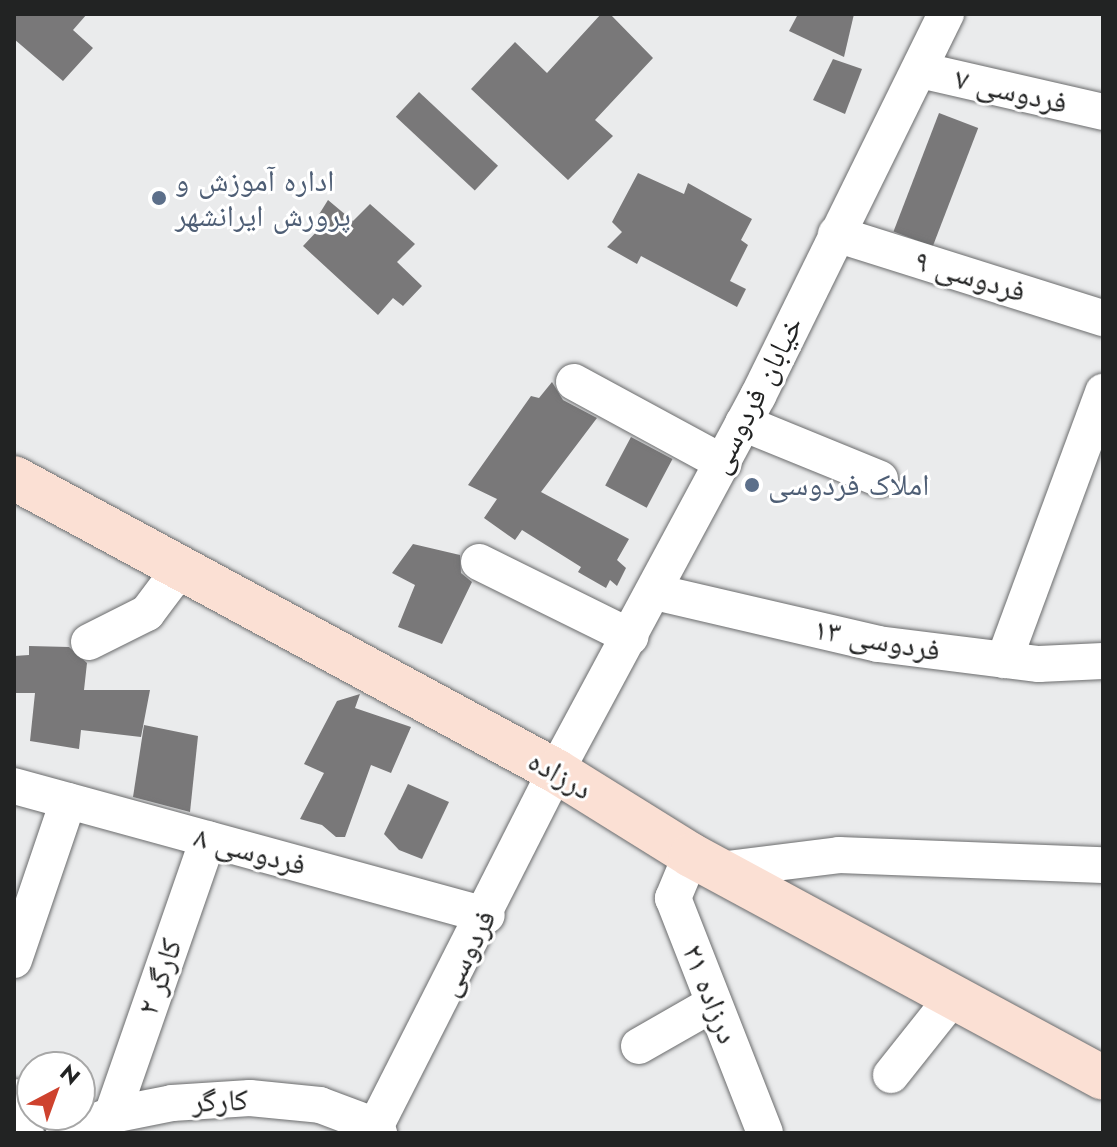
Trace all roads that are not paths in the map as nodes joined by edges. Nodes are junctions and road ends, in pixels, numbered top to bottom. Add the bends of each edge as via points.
1 (946, 14) edge
2 (920, 70) junction
3 (1103, 112) edge
4 (836, 234) junction
5 (1103, 318) edge
6 (574, 382) dead end
7 (1103, 392) edge
8 (743, 423) junction
9 (723, 463) junction
10 (14, 478) edge
11 (880, 479) dead end
12 (479, 562) dead end
13 (180, 569) junction
14 (655, 592) junction
15 (631, 637) junction
16 (89, 642) dead end
17 (1004, 660) junction
18 (1103, 661) edge
19 (556, 771) junction
20 (14, 786) edge
21 (68, 801) junction
22 (208, 839) junction
23 (705, 862) junction
24 (1103, 865) edge
25 (487, 915) junction
26 (14, 960) edge
27 (953, 997) junction
28 (714, 1003) junction
29 (639, 1046) dead end
30 (891, 1075) dead end
31 (1103, 1078) edge
32 (14, 1097) edge
33 (112, 1115) junction
34 (376, 1131) edge
35 (26, 1133) edge
36 (64, 1133) edge
37 (765, 1133) edge

1 - 2 street, خیابان فردوسی
2 - 3 street, فردوسی ۷
2 - 4 street, خیابان فردوسی
4 - 5 street, فردوسی ۹
4 - 8 street, خیابان فردوسی
6 - 9 street
7 - 17 street
8 - 9 street, خیابان فردوسی
8 - 11 street
9 - 14 street, خیابان فردوسی
10 - 13 main road, درزاده
12 - 15 street
13 - 16 street via 147,613
13 - 19 main road, درزاده
14 - 15 street, خیابان فردوسی
14 - 17 street, فردوسی ۱۳ via 878,644
15 - 19 street, خیابان فردوسی
17 - 18 street, فردوسی ۱۳
19 - 23 main road, درزاده
19 - 25 street, فردوسی
20 - 21 street, فردوسی ۸
21 - 22 street, فردوسی ۸
21 - 26 street
22 - 25 street, فردوسی ۸
22 - 33 street, کارگر ۲
23 - 24 street via 839,855
23 - 27 main road, درزاده
23 - 28 street, درزاده ۲۱ via 673,898
25 - 34 street, فردوسی
27 - 30 street
27 - 31 main road, درزاده
28 - 29 street
28 - 37 street, درزاده ۲۱
32 - 35 street
33 - 34 street, کارگر via 172,1103 250,1098 320,1105
33 - 36 street, کارگر

